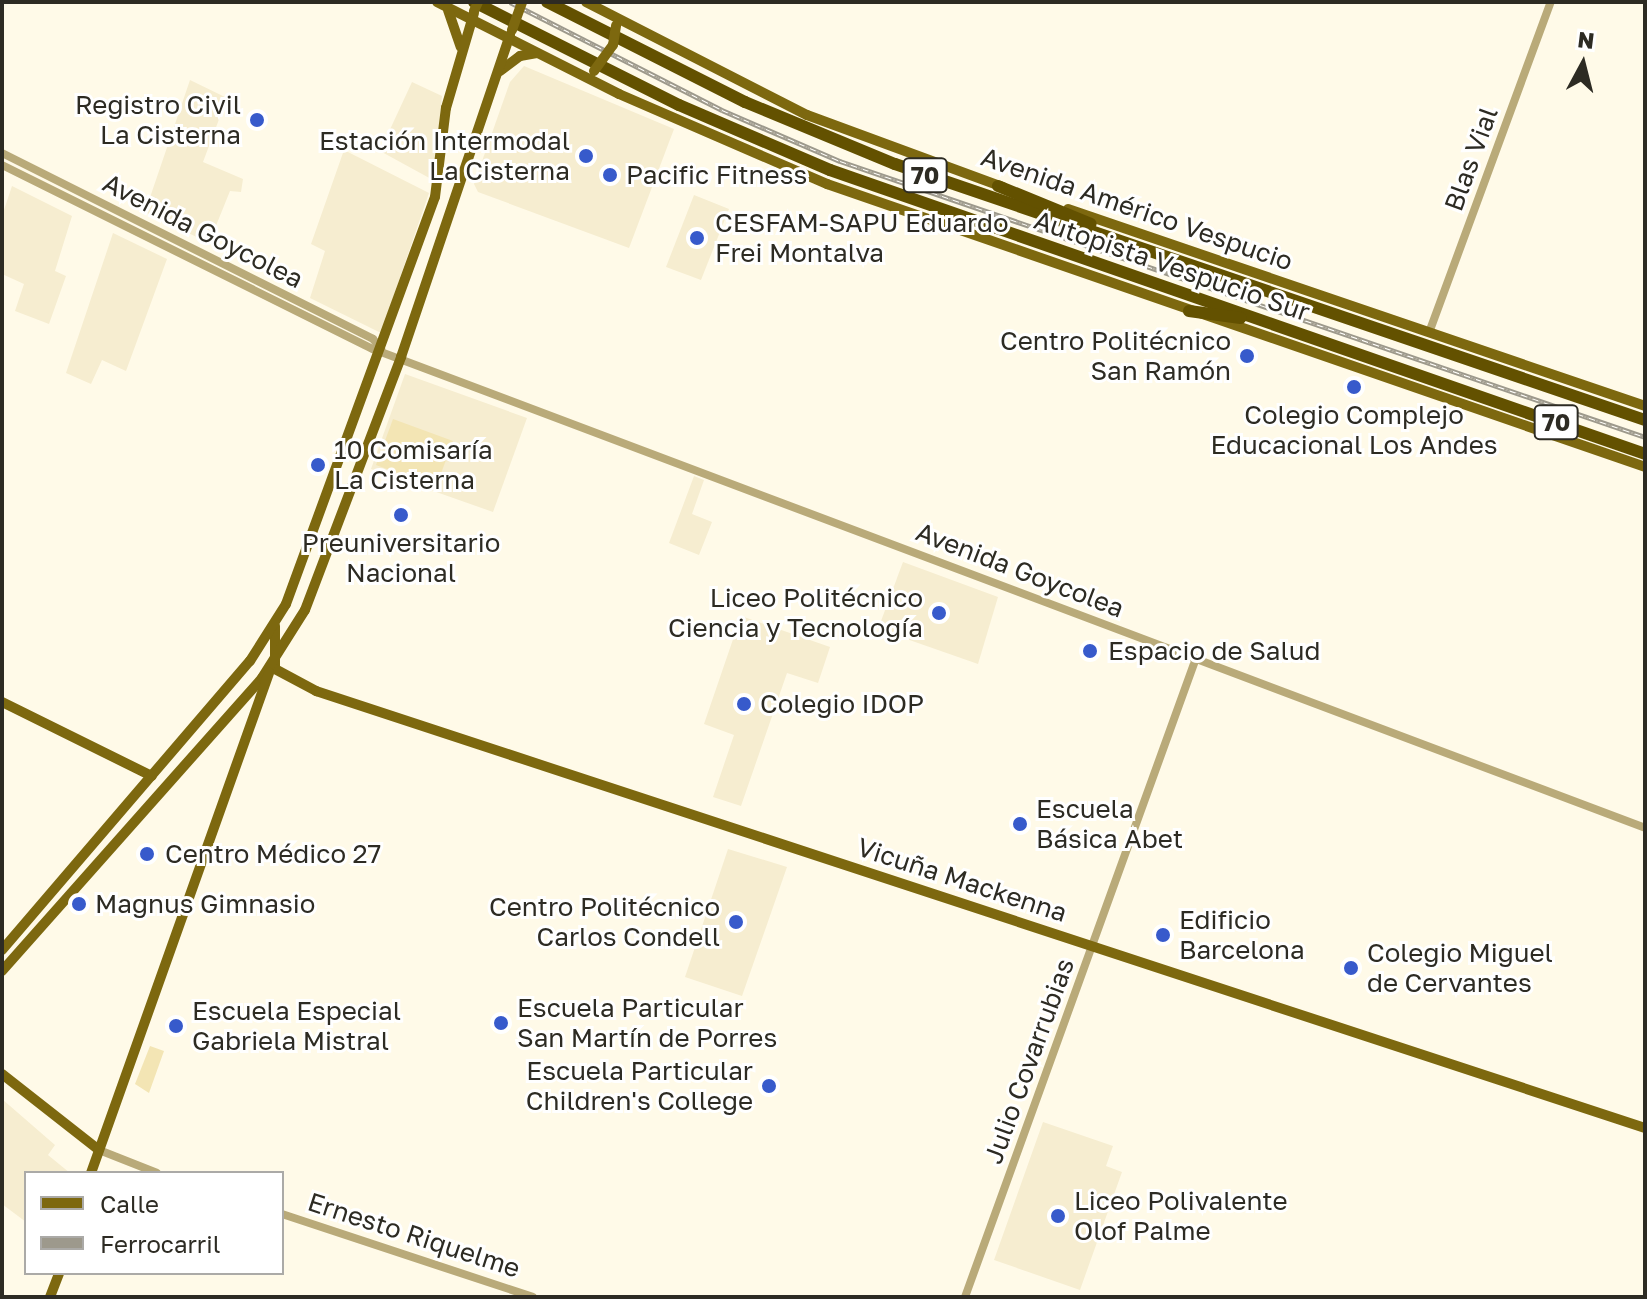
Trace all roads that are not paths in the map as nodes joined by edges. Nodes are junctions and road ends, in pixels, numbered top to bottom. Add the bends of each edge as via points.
1 (522, 2) edge
2 (547, 2) edge
3 (586, 2) edge
4 (1551, 2) edge
5 (441, 4) edge
6 (474, 9) edge
7 (614, 20) junction
8 (510, 34) junction
9 (461, 49) junction
10 (537, 53) junction
11 (579, 74) junction
12 (496, 76) junction
13 (2, 153) edge
14 (2, 165) edge
15 (998, 186) junction
16 (1198, 268) junction
17 (1189, 311) junction
18 (1269, 321) junction
19 (1430, 330) junction
20 (381, 349) junction
21 (401, 357) junction
22 (1645, 406) edge
23 (1645, 420) edge
24 (1645, 454) edge
25 (1645, 467) edge
26 (275, 626) junction
27 (1196, 658) junction
28 (272, 664) junction
29 (2, 702) edge
30 (152, 776) junction
31 (154, 794) junction
32 (1645, 828) edge
33 (1092, 946) junction
34 (2, 950) edge
35 (2, 971) edge
36 (2, 1074) edge
37 (1645, 1128) edge
38 (99, 1150) junction
39 (92, 1171) edge
40 (97, 1171) edge
41 (152, 1171) edge
42 (284, 1215) edge
43 (58, 1275) edge
44 (50, 1297) edge
45 (533, 1297) edge
46 (965, 1297) edge

1 - 8 main road, bridge
2 - 16 highway, Autopista Vespucio Sur / 70 via 745,102 852,148
3 - 7 main road, Avenida Américo Vespucio
4 - 19 street, Blas Vial
5 - 6 main road
5 - 9 main road via 456,23
6 - 8 main road
6 - 9 main road
6 - 18 highway, Autopista Vespucio Sur / 70 via 801,159
7 - 11 main road, bridge via 613,45 594,71
7 - 15 main road, Avenida Américo Vespucio via 807,115
8 - 10 main road
8 - 12 main road
9 - 20 main road via 443,121 435,197
10 - 11 main road
10 - 12 main road via 516,58
11 - 17 main road via 827,184
12 - 21 main road
13 - 20 street, Avenida Goycolea via 373,339
14 - 20 street, Avenida Goycolea
15 - 16 highway
15 - 19 main road, Avenida Américo Vespucio
16 - 23 highway, Autopista Vespucio Sur / 70 via 1443,347
17 - 18 highway
17 - 25 main road
18 - 24 highway, Autopista Vespucio Sur / 70
19 - 22 main road, Avenida Américo Vespucio
20 - 21 street, Avenida Goycolea
20 - 26 main road
21 - 27 street, Avenida Goycolea
21 - 28 main road via 323,572
26 - 28 main road
26 - 30 main road
27 - 32 street, Avenida Goycolea
27 - 33 street, Julio Covarrubias
28 - 31 main road
28 - 33 main road, Vicuña Mackenna via 287,680 316,691
28 - 38 main road
29 - 30 main road
30 - 31 main road
30 - 34 main road
31 - 35 main road
33 - 37 main road, Vicuña Mackenna
33 - 46 street, Julio Covarrubias
36 - 38 main road
38 - 39 main road
38 - 40 main road
38 - 41 street
42 - 45 street, Ernesto Riquelme
43 - 44 main road

